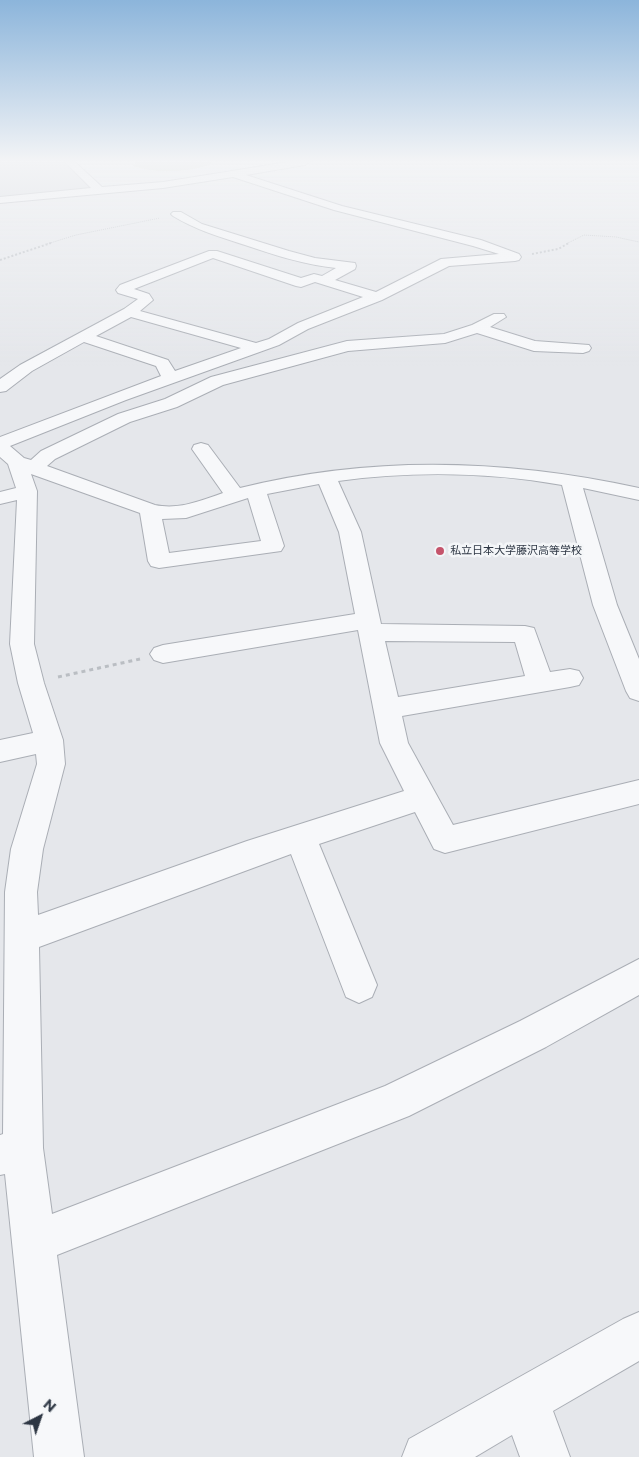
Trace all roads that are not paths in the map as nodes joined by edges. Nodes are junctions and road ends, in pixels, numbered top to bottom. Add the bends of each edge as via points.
1 (210, 230) edge
2 (427, 230) edge
3 (468, 240) junction
4 (441, 246) dead end
5 (430, 254) dead end
6 (446, 262) junction
7 (323, 281) junction
8 (377, 297) junction
9 (129, 312) junction
10 (499, 317) dead end
11 (477, 328) junction
12 (83, 337) junction
13 (256, 348) junction
14 (583, 348) dead end
15 (170, 378) junction
16 (0, 387) edge
17 (201, 449) dead end
18 (13, 468) edge
19 (326, 477) junction
20 (571, 480) junction
21 (256, 490) junction
22 (639, 494) edge
23 (235, 496) junction
24 (150, 510) junction
25 (11, 605) edge
26 (370, 626) junction
27 (163, 654) road end
28 (570, 678) dead end
29 (540, 683) junction
30 (639, 691) edge
31 (387, 709) junction
32 (49, 740) junction
33 (0, 751) edge
34 (639, 792) edge
35 (422, 797) junction
36 (300, 838) junction
37 (21, 937) junction
38 (639, 976) edge
39 (359, 985) dead end
40 (12, 1151) edge
41 (33, 1243) junction
42 (639, 1335) edge
43 (525, 1401) junction
44 (58, 1457) edge
45 (427, 1457) edge
46 (545, 1457) edge

1 - 7 street via 314,262 350,266
2 - 3 street
3 - 4 street
3 - 6 street via 515,257
5 - 6 street
6 - 8 street
7 - 8 street
7 - 9 street via 314,278 301,283 213,254 124,288 146,300
8 - 13 street
9 - 12 street
9 - 13 street
10 - 11 street
11 - 14 street via 534,346
11 - 18 street via 445,338 347,346 217,381
12 - 15 street via 162,363
12 - 16 street via 26,368
13 - 15 street
15 - 18 street
17 - 23 street
18 - 24 street
18 - 25 street
19 - 20 street via 459,470
19 - 21 street
19 - 26 street via 350,532
20 - 22 street
20 - 30 street via 605,605
21 - 23 street
21 - 24 street via 273,546 159,561
23 - 24 street via 188,510 169,513
25 - 32 street
26 - 27 street
26 - 29 street via 525,634
26 - 31 street
28 - 29 street
29 - 31 street
31 - 35 street via 394,743
32 - 33 street
32 - 37 street via 51,764 27,849
34 - 35 street via 445,840
35 - 36 street
36 - 37 street
36 - 39 street
37 - 40 street
38 - 41 street via 533,1034 395,1102
40 - 41 street
41 - 44 street
42 - 43 street
43 - 45 street
43 - 46 street

